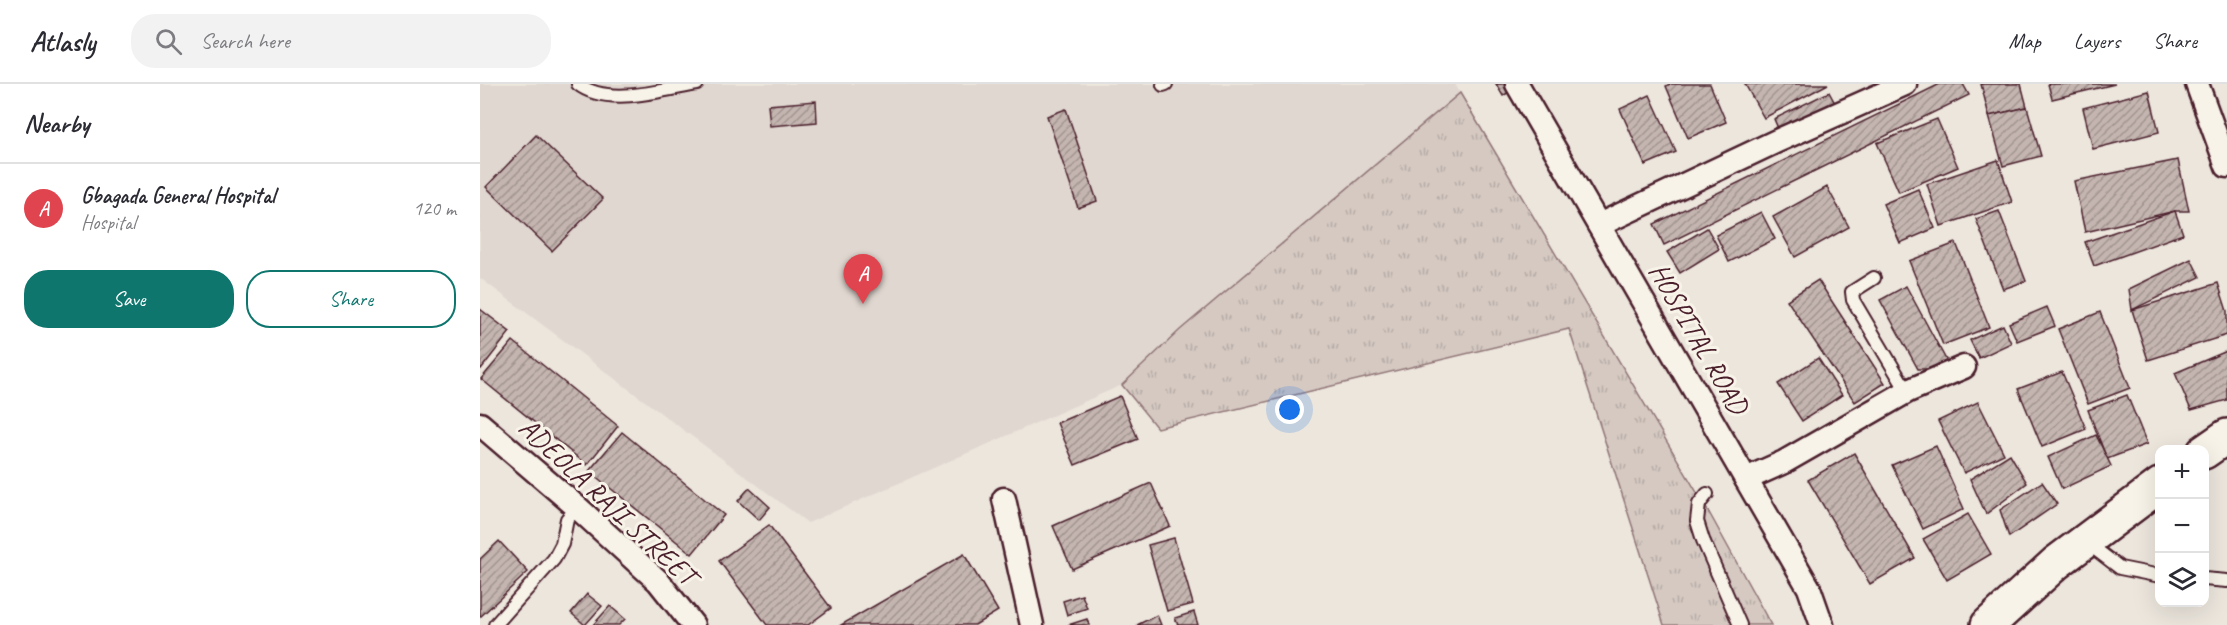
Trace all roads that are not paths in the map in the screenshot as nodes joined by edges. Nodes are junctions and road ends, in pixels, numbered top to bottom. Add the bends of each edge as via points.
1 (578, 84) edge
2 (697, 84) edge
3 (1517, 84) edge
4 (1905, 84) edge
5 (2197, 84) edge
6 (2227, 166) edge
7 (1599, 225) junction
8 (1874, 278) dead end
9 (1964, 367) dead end
10 (1908, 391) junction
11 (480, 424) edge
12 (2227, 436) edge
13 (2209, 449) edge
14 (1746, 479) junction
15 (2155, 489) edge
16 (1707, 494) dead end
17 (1004, 499) dead end
18 (578, 508) junction
19 (2085, 542) junction
20 (2155, 575) edge
21 (2209, 579) edge
22 (2227, 581) edge
23 (495, 625) edge
24 (693, 625) edge
25 (1032, 625) edge
26 (1740, 625) edge
27 (1822, 625) edge
28 (1988, 625) edge

1 - 2 lane via 617,97
3 - 7 street, HOSPITAL ROAD
4 - 7 street
5 - 6 street
7 - 14 street, HOSPITAL ROAD
8 - 10 lane via 1852,292 1853,300
9 - 10 street
10 - 14 street via 1784,462
11 - 18 street, ADEOLA RAJI STREET
12 - 13 main road
14 - 27 street, HOSPITAL ROAD via 1809,588
15 - 19 main road
16 - 26 lane via 1699,504 1697,521
17 - 25 street
18 - 23 lane via 567,519 555,558
18 - 24 street, ADEOLA RAJI STREET via 658,581
19 - 20 lane via 2120,568
19 - 28 main road
21 - 22 lane

